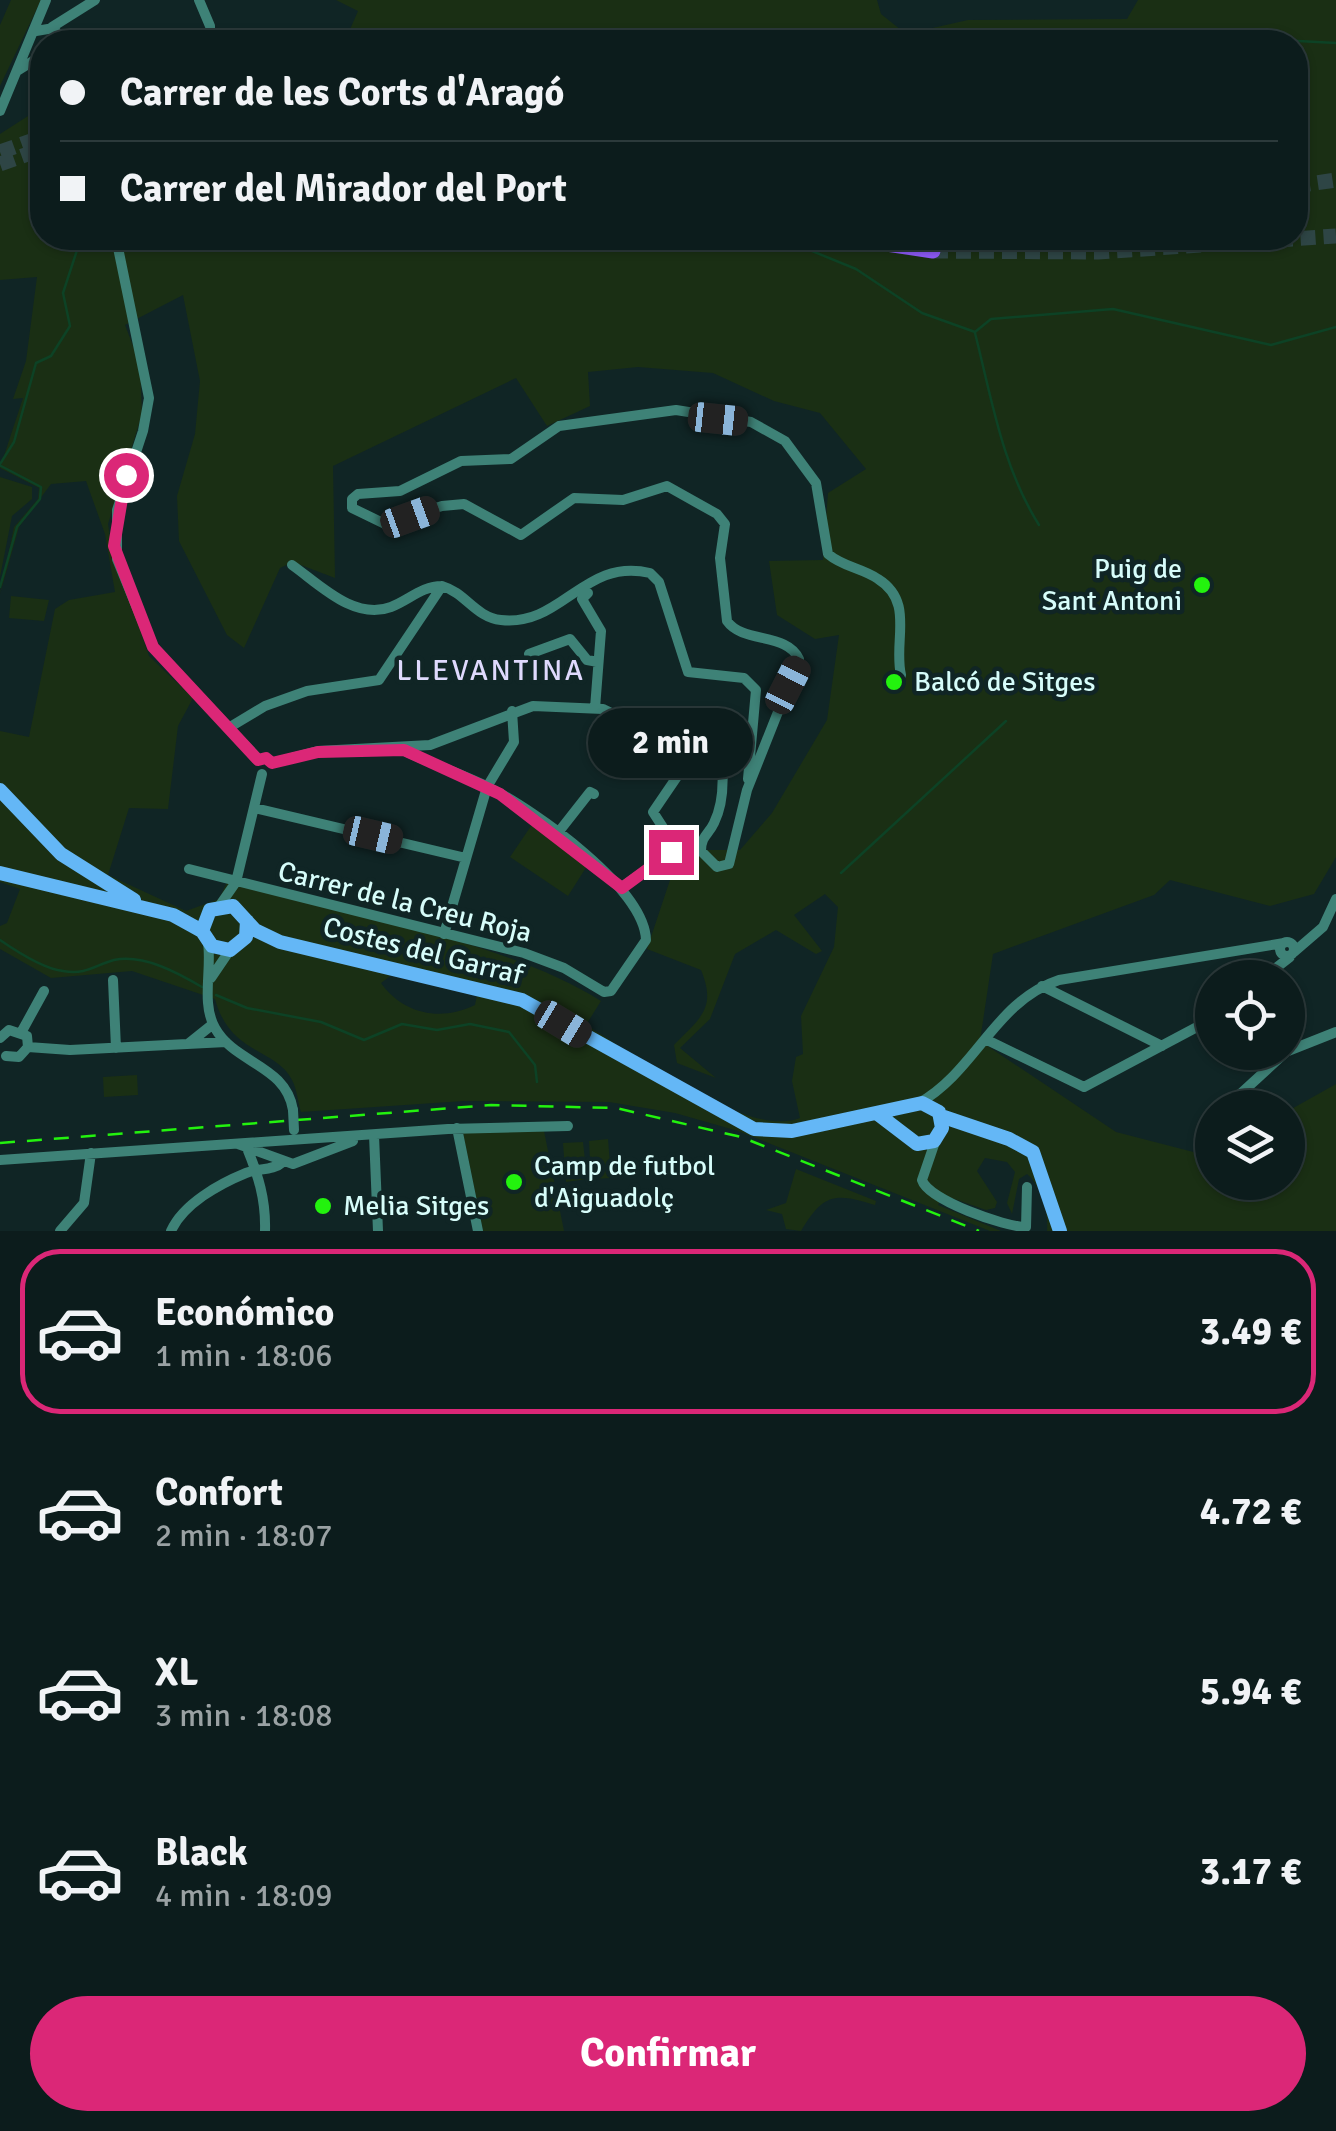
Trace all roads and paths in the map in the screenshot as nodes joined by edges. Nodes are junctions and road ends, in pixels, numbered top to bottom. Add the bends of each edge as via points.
1 (46, 0) edge
2 (96, 0) edge
3 (199, 0) edge
4 (76, 10) junction
5 (41, 30) edge
6 (44, 30) edge
7 (67, 30) edge
8 (210, 30) edge
9 (30, 50) edge
10 (30, 63) edge
11 (16, 72) junction
12 (0, 111) edge
13 (118, 250) edge
14 (926, 250) edge
15 (933, 251) tunnel mouth
16 (292, 565) dead end
17 (442, 586) junction
18 (588, 593) dead end
19 (529, 654) dead end
20 (598, 662) junction
21 (901, 675) dead end
22 (595, 708) junction
23 (512, 711) junction
24 (230, 727) junction
25 (644, 730) junction
26 (404, 750) junction
27 (258, 760) junction
28 (272, 763) junction
29 (686, 765) dead end
30 (621, 769) dead end
31 (262, 774) junction
32 (487, 787) junction
33 (0, 790) edge
34 (746, 790) junction
35 (594, 794) dead end
36 (255, 808) junction
37 (557, 834) junction
38 (466, 858) junction
39 (189, 869) dead end
40 (0, 873) edge
41 (236, 882) junction
42 (622, 888) junction
43 (1336, 899) edge
44 (215, 908) junction
45 (170, 915) junction
46 (244, 916) junction
47 (444, 934) junction
48 (1315, 934) junction
49 (205, 937) junction
50 (280, 942) junction
51 (1283, 945) junction
52 (235, 947) junction
53 (1292, 954) junction
54 (1284, 960) edge
55 (113, 980) dead end
56 (209, 983) junction
57 (1042, 986) junction
58 (44, 991) dead end
59 (213, 1024) junction
60 (1195, 1028) edge
61 (22, 1031) junction
62 (1336, 1032) edge
63 (1, 1036) edge
64 (985, 1040) junction
65 (226, 1042) junction
66 (188, 1044) junction
67 (1305, 1044) edge
68 (1162, 1046) junction
69 (28, 1048) junction
70 (116, 1048) junction
71 (2, 1057) edge
72 (1267, 1070) edge
73 (944, 1086) junction
74 (1245, 1090) edge
75 (915, 1104) junction
76 (940, 1114) junction
77 (879, 1116) junction
78 (568, 1126) dead end
79 (964, 1126) junction
80 (457, 1128) junction
81 (902, 1132) junction
82 (371, 1136) junction
83 (938, 1136) junction
84 (293, 1139) junction
85 (232, 1143) junction
86 (914, 1144) junction
87 (246, 1147) junction
88 (91, 1153) junction
89 (0, 1160) edge
90 (283, 1162) junction
91 (297, 1163) junction
92 (926, 1168) junction
93 (253, 1171) junction
94 (1027, 1187) dead end
95 (60, 1231) edge
96 (171, 1231) edge
97 (265, 1231) edge
98 (378, 1231) edge
99 (478, 1231) edge
100 (1060, 1231) edge

1 - 5 street
2 - 4 street
3 - 8 street
4 - 6 street
4 - 7 street
9 - 11 street
10 - 11 street
11 - 12 street
13 - 24 street via 149,398 117,510 116,559 153,647
14 - 15 highway
16 - 17 street via 363,609 391,607
17 - 24 street via 379,680 307,691
17 - 34 street via 483,616 518,620 567,600 593,576 650,573 659,582 688,672 744,678 756,690
18 - 20 street via 582,599 602,631
19 - 20 street via 570,639 587,660
20 - 22 street
21 - 34 street via 895,595 828,554 812,473 784,441 751,422 666,409 567,424 511,459 462,461 400,490 354,496 352,508 376,522 464,504 521,535 574,498 623,500 657,486 676,489 717,514 724,524 726,621 798,655
22 - 23 street via 557,704
22 - 25 street
23 - 26 street
23 - 32 street via 514,742
24 - 27 street
25 - 30 street
25 - 34 street via 692,722 714,735 721,788 716,820 700,844 718,867 730,864
26 - 28 street via 318,752
26 - 32 street
27 - 28 street
27 - 31 street
28 - 31 street via 270,773
29 - 42 street via 652,816 672,843 671,852
31 - 36 street
32 - 37 street
32 - 38 street
33 - 45 main road via 61,854 112,889
35 - 37 street
36 - 38 street
36 - 41 street
37 - 42 street
38 - 47 street
39 - 41 street, Carrer de la Creu Roja
40 - 45 main road
41 - 44 street
41 - 46 street
41 - 47 street, Carrer de la Creu Roja
42 - 47 street, Carrer de la Creu Roja via 642,919 646,940 604,992 524,953
43 - 48 street
44 - 45 main road
44 - 46 main road
44 - 49 main road
45 - 49 main road
46 - 50 main road
46 - 52 main road via 248,931
48 - 51 street
48 - 53 street
49 - 52 main road
49 - 56 street
50 - 52 main road
50 - 77 main road, Costes del Garraf via 522,1000 763,1132
51 - 53 street via 1282,956
51 - 57 street
52 - 56 street
53 - 54 street
55 - 70 street
56 - 59 street
57 - 64 street via 1022,997
57 - 68 street
58 - 61 street
59 - 65 street
59 - 66 street
60 - 68 street
61 - 63 street
61 - 69 street
62 - 67 street
64 - 68 street via 1084,1088
64 - 73 street
65 - 66 street
65 - 84 street, bridge via 283,1083 293,1110
66 - 70 street
69 - 70 street
69 - 71 street via 19,1057
72 - 74 street
73 - 75 street
73 - 76 street
75 - 76 main road
75 - 77 main road, Costes del Garraf
75 - 81 main road via 902,1117
76 - 79 main road
76 - 83 main road
77 - 81 main road
78 - 80 street
79 - 83 main road
79 - 100 main road via 1033,1152
80 - 82 street
80 - 99 street
81 - 86 main road
82 - 84 street
82 - 91 street
82 - 98 street
83 - 86 main road
83 - 92 street
84 - 85 street
84 - 90 street
84 - 91 street
85 - 87 street
85 - 88 street
86 - 92 street
87 - 90 street
87 - 93 street
88 - 89 street
88 - 95 street via 84,1203
90 - 91 street
90 - 93 street
92 - 94 street via 923,1184 931,1194 1011,1226 1029,1223
93 - 96 street via 187,1208
93 - 97 street via 263,1188

